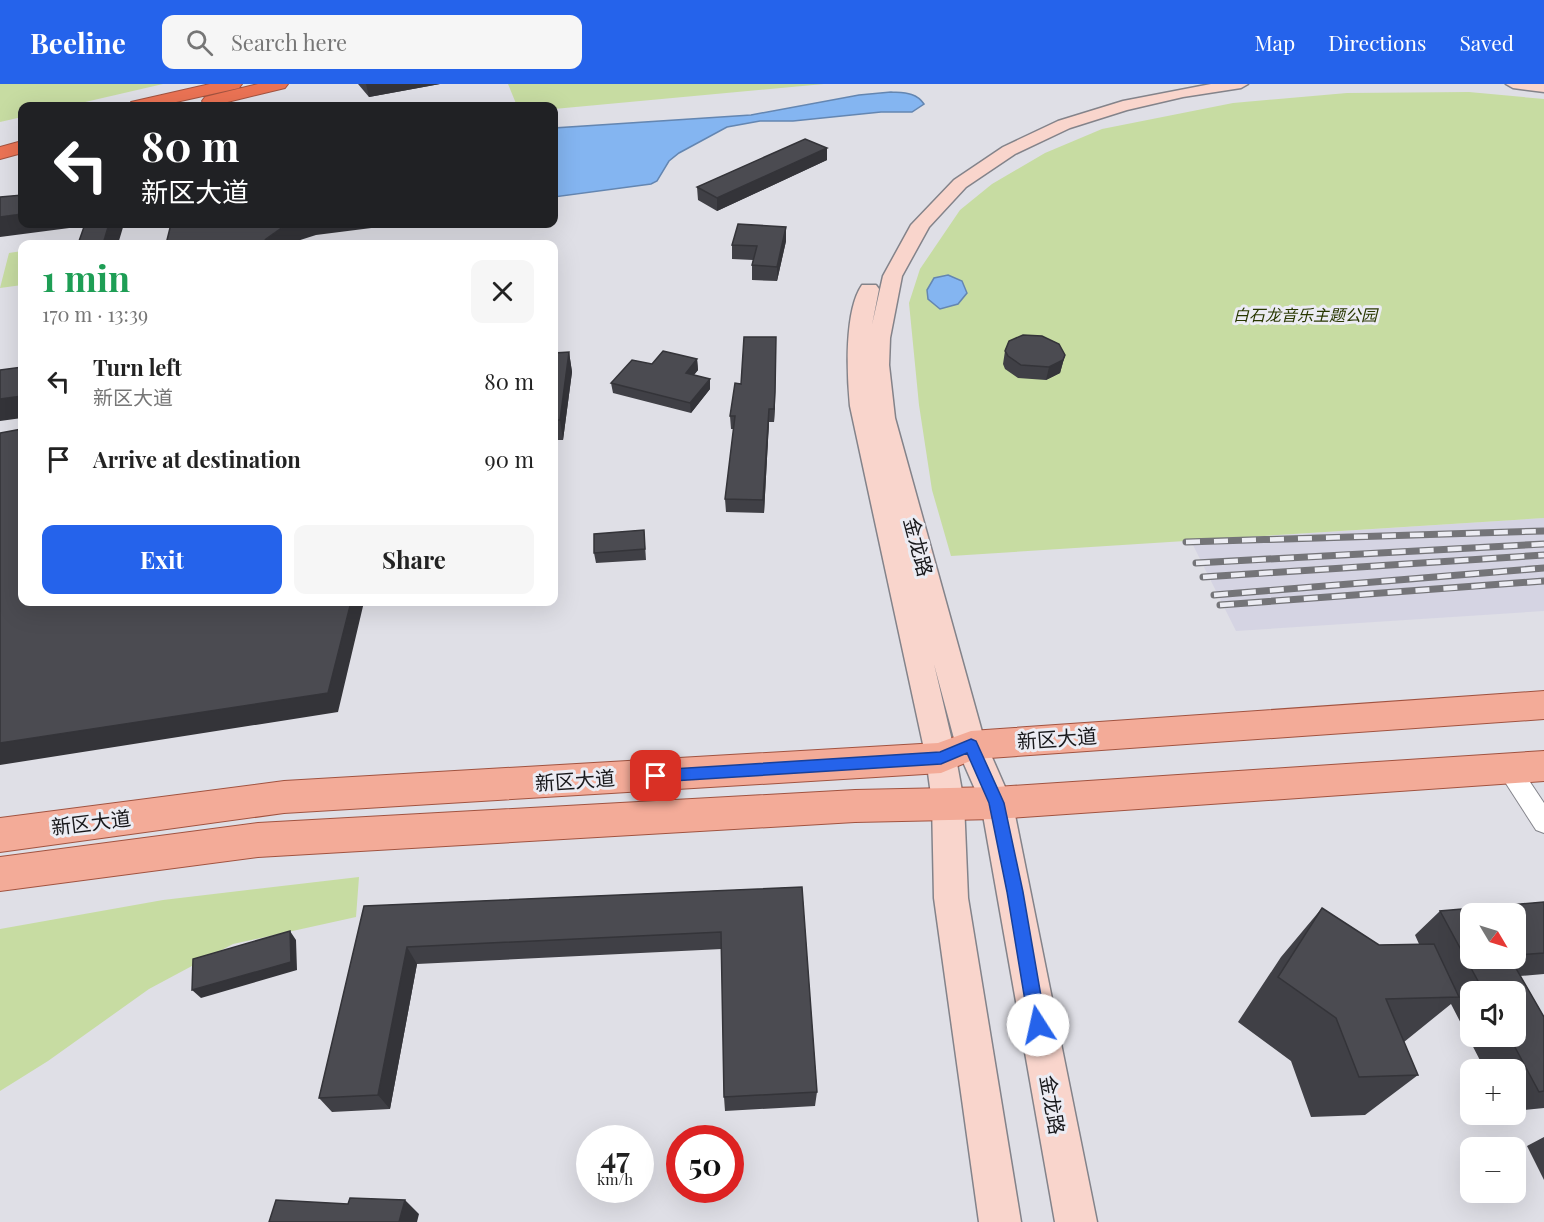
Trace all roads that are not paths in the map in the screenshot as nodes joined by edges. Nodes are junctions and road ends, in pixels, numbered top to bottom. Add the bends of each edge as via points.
1 (233, 84) edge
2 (279, 84) edge
3 (1167, 84) edge
4 (1241, 84) edge
5 (1513, 84) edge
6 (1544, 87) edge
7 (154, 102) edge
8 (205, 102) edge
9 (18, 135) edge
10 (0, 139) edge
11 (18, 148) edge
12 (0, 153) edge
13 (1544, 705) edge
14 (956, 752) junction
15 (1544, 766) edge
16 (1508, 768) junction
17 (948, 802) junction
18 (996, 803) junction
19 (1544, 823) edge
20 (0, 835) edge
21 (0, 874) edge
22 (1000, 1222) edge
23 (1076, 1222) edge

1 - 7 highway
2 - 8 highway
3 - 14 main road, 金龙路 via 1053,115 968,162 914,211 894,237 872,280 858,340 861,406
4 - 14 main road, 金龙路 via 1130,104 1070,122 1016,146 972,174 933,210 896,266 879,339 884,416
5 - 6 main road
9 - 10 highway
11 - 12 highway
13 - 14 main road, 新区大道
14 - 17 main road, 金龙路
14 - 18 main road, 金龙路
14 - 20 main road, 新区大道 via 284,798
15 - 16 main road, 新区大道
16 - 18 main road, 新区大道
16 - 19 street
17 - 18 main road, 新区大道
17 - 21 main road, 新区大道 via 258,840
17 - 22 main road, 金龙路 via 951,898
18 - 23 main road, 金龙路

